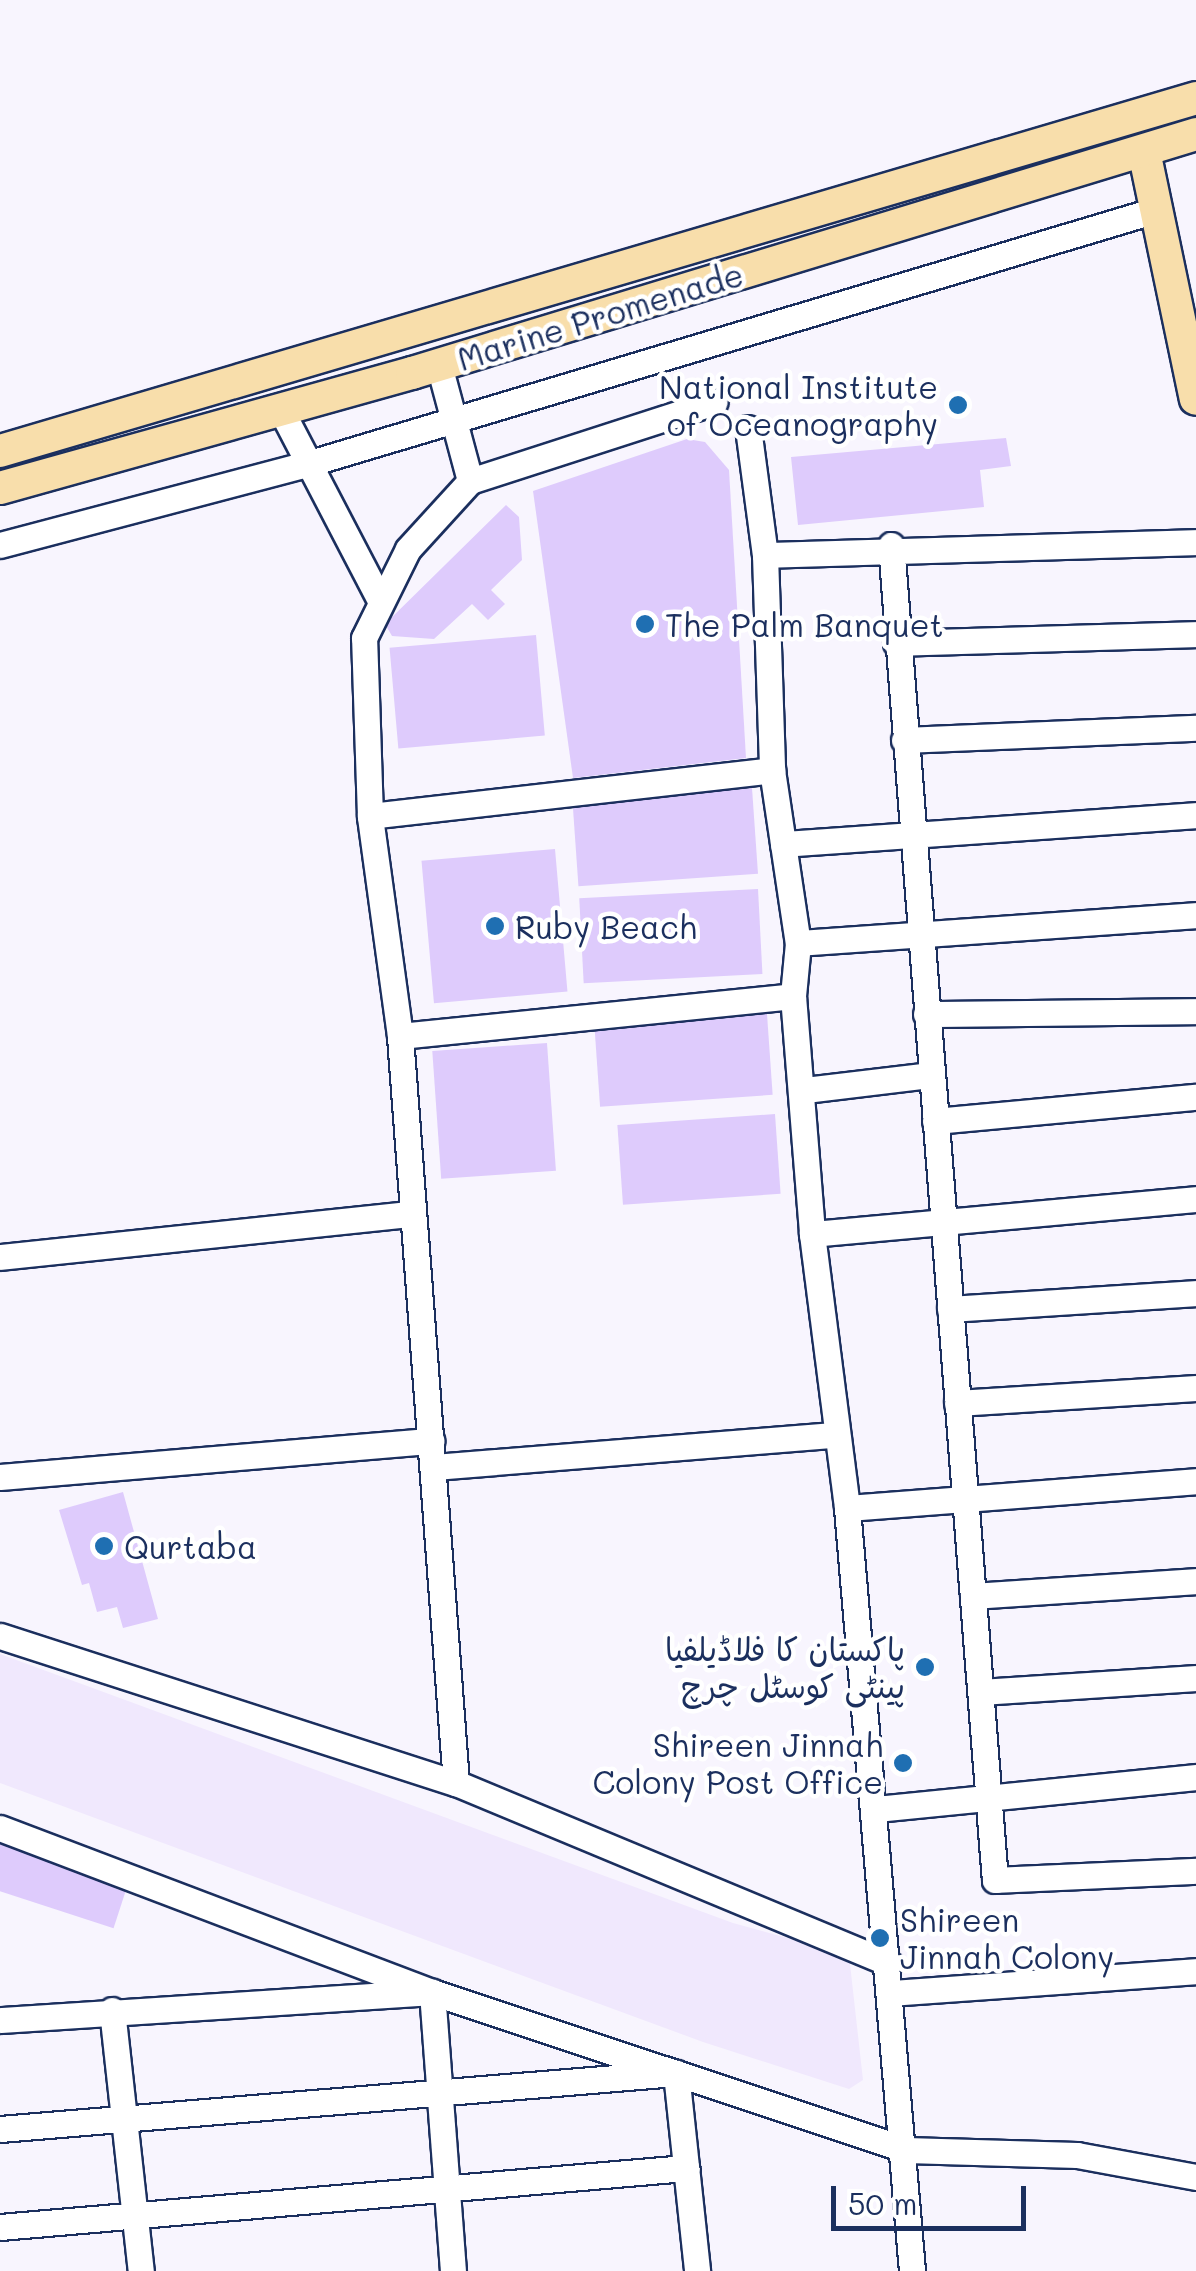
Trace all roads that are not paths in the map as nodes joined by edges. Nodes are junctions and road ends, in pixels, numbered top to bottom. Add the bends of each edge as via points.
1 (1196, 98) edge
2 (1196, 134) edge
3 (1144, 151) junction
4 (1158, 208) junction
5 (439, 365) junction
6 (1196, 399) edge
7 (715, 402) dead end
8 (282, 410) junction
9 (450, 418) junction
10 (748, 428) dead end
11 (0, 451) edge
12 (307, 464) junction
13 (470, 481) junction
14 (0, 488) edge
15 (1196, 542) edge
16 (0, 544) edge
17 (891, 545) junction
18 (766, 555) junction
19 (378, 598) junction
20 (1196, 634) edge
21 (896, 642) junction
22 (1196, 728) edge
23 (904, 740) junction
24 (772, 770) junction
25 (1196, 815) edge
26 (370, 816) junction
27 (912, 836) junction
28 (783, 844) junction
29 (1196, 915) edge
30 (919, 934) junction
31 (798, 943) junction
32 (794, 996) junction
33 (1196, 1011) edge
34 (926, 1014) junction
35 (400, 1036) junction
36 (931, 1076) junction
37 (805, 1090) junction
38 (1196, 1097) edge
39 (934, 1121) junction
40 (1196, 1199) edge
41 (411, 1214) junction
42 (942, 1220) junction
43 (812, 1234) junction
44 (0, 1257) edge
45 (1196, 1293) edge
46 (950, 1310) junction
47 (1196, 1388) edge
48 (957, 1403) junction
49 (834, 1435) junction
50 (432, 1440) junction
51 (434, 1467) junction
52 (0, 1476) edge
53 (1196, 1481) edge
54 (964, 1496) junction
55 (848, 1508) junction
56 (1196, 1580) edge
57 (972, 1596) junction
58 (0, 1636) edge
59 (1196, 1678) edge
60 (980, 1692) junction
61 (1196, 1777) edge
62 (456, 1783) junction
63 (988, 1792) junction
64 (876, 1809) junction
65 (0, 1828) edge
66 (1196, 1871) edge
67 (889, 1963) junction
68 (1196, 1971) edge
69 (432, 1992) junction
70 (891, 1993) junction
71 (112, 2010) junction
72 (0, 2020) edge
73 (676, 2073) junction
74 (440, 2092) junction
75 (126, 2119) junction
76 (0, 2130) edge
77 (906, 2150) junction
78 (686, 2168) junction
79 (1196, 2176) edge
80 (448, 2188) junction
81 (136, 2216) junction
82 (0, 2227) edge
83 (141, 2271) edge
84 (453, 2271) edge
85 (686, 2271) edge
86 (697, 2271) edge
87 (912, 2271) edge

1 - 11 main road, Marine Promenade
2 - 3 main road, Marine Promenade
3 - 4 main road
3 - 5 main road, Marine Promenade
4 - 6 main road
4 - 9 street
5 - 8 main road, Marine Promenade
5 - 9 street
7 - 13 street
8 - 12 street
8 - 14 main road, Marine Promenade
9 - 12 street
9 - 13 street
10 - 18 street
12 - 16 street
12 - 19 street
13 - 19 street via 408,549
15 - 17 street
17 - 18 street
17 - 21 street
18 - 24 street
19 - 26 street via 360,687
20 - 21 street
21 - 23 street
22 - 23 street
23 - 27 street
24 - 26 street
24 - 28 street
25 - 27 street
26 - 35 street
27 - 28 street
27 - 30 street
28 - 31 street
29 - 30 street
30 - 31 street
30 - 34 street
31 - 32 street
32 - 35 street
32 - 37 street
33 - 34 street
34 - 36 street
35 - 41 street
36 - 37 street
36 - 39 street
37 - 43 street
38 - 39 street
39 - 42 street
40 - 42 street
41 - 44 street
41 - 50 street
42 - 43 street
42 - 46 street
43 - 49 street
45 - 46 street
46 - 48 street
47 - 48 street
48 - 54 street
49 - 51 street
49 - 55 street
50 - 51 street
50 - 52 street
51 - 62 street
53 - 54 street
54 - 55 street
54 - 57 street
55 - 64 street
56 - 57 street
57 - 60 street
58 - 62 street
59 - 60 street
60 - 63 street
61 - 63 street
62 - 67 street
63 - 64 street
63 - 66 street via 995,1880
64 - 67 street
65 - 69 street
67 - 70 street
68 - 70 street
69 - 71 street
69 - 73 street
69 - 74 street
70 - 77 street
71 - 72 street
71 - 75 street
73 - 74 street
73 - 77 street
73 - 78 street
74 - 75 street
74 - 80 street
75 - 76 street
75 - 81 street
77 - 79 street via 1076,2154
77 - 87 street
78 - 80 street
78 - 86 street
80 - 81 street
80 - 84 street
81 - 82 street
81 - 83 street
85 - 86 street

